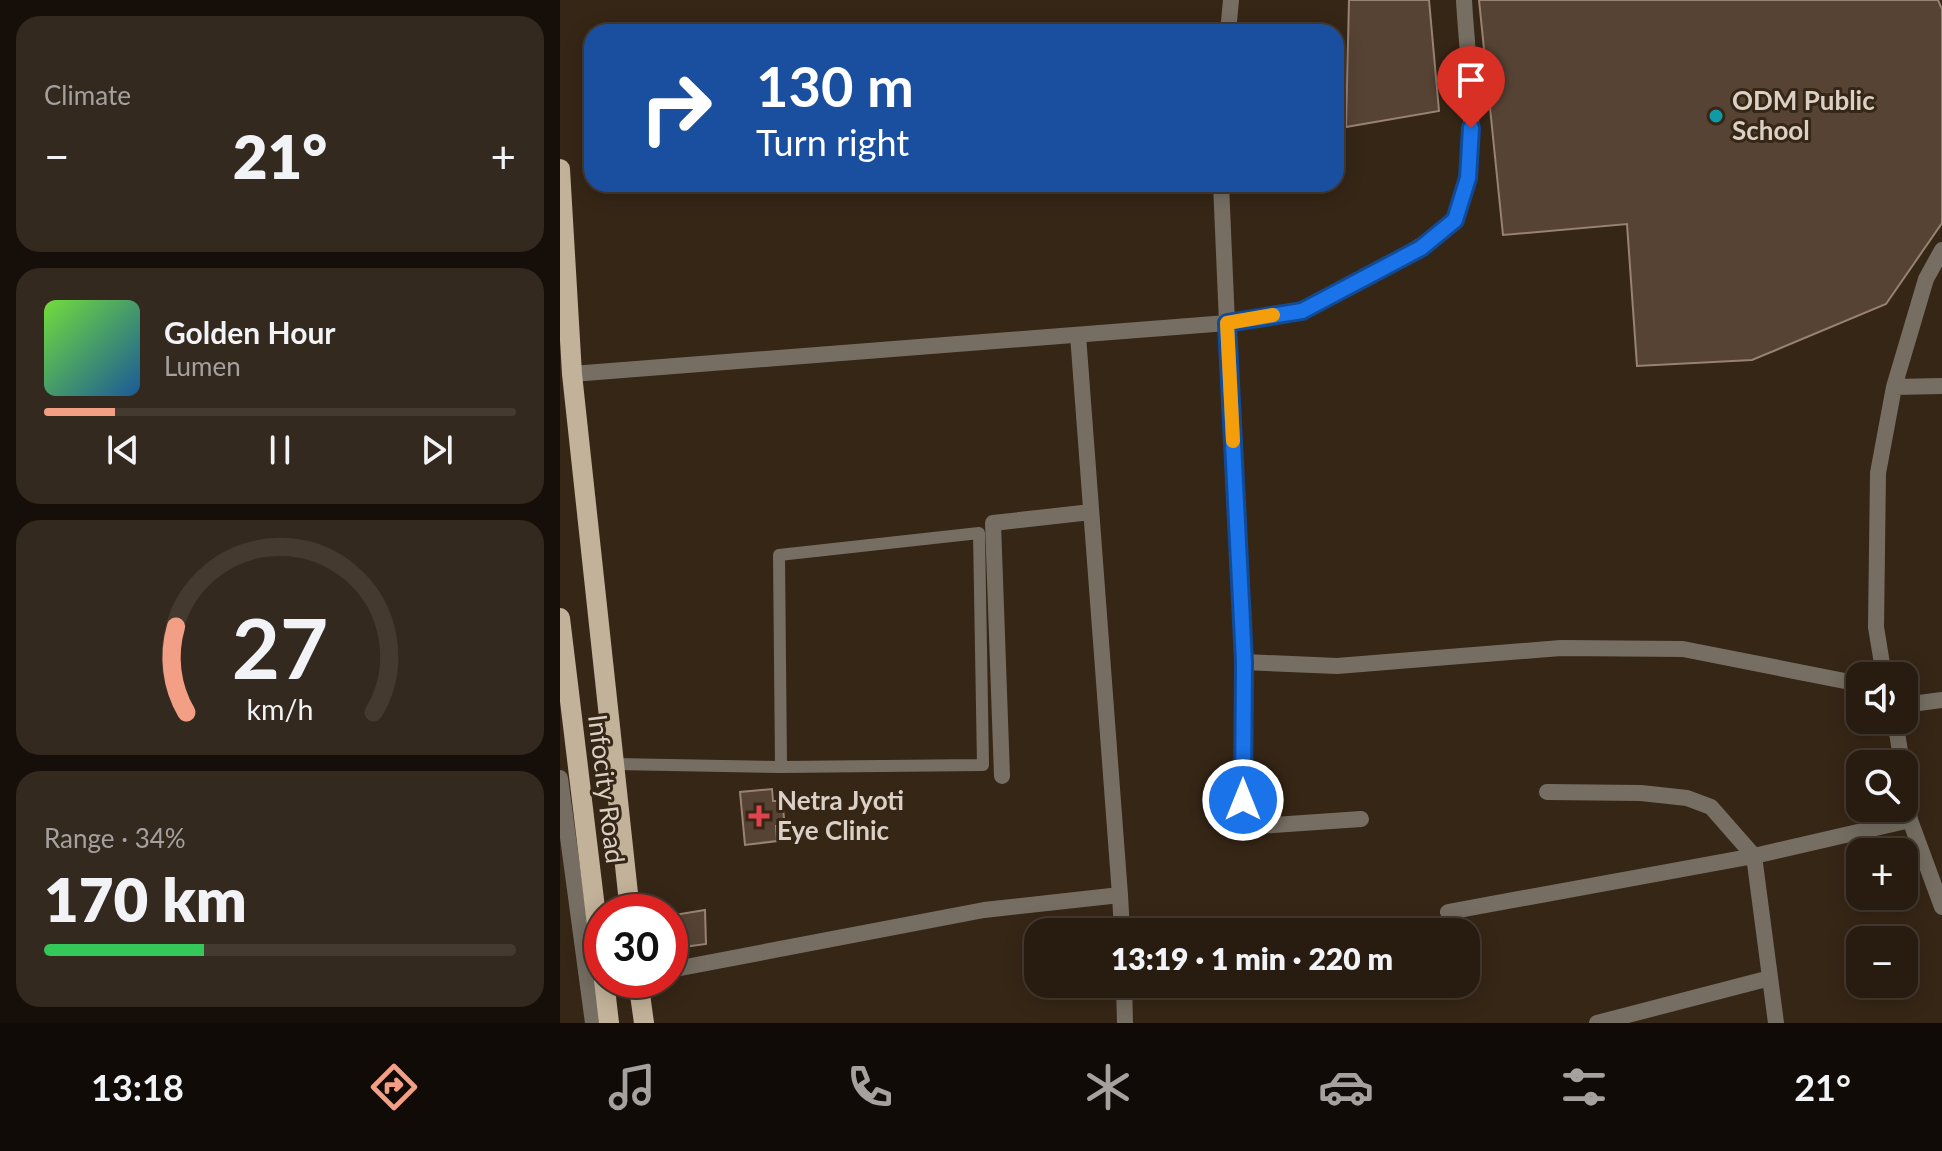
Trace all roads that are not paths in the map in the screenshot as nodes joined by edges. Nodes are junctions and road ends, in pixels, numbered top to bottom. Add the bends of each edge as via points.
1 (1231, 0) edge
2 (1464, 0) edge
3 (1229, 24) edge
4 (560, 169) edge
5 (1221, 192) edge
6 (1942, 250) edge
7 (1227, 323) junction
8 (1078, 335) junction
9 (572, 374) junction
10 (1942, 386) edge
11 (1894, 387) junction
12 (1091, 512) junction
13 (560, 618) edge
14 (1244, 662) junction
15 (1882, 662) edge
16 (563, 680) edge
17 (1846, 681) edge
18 (1942, 700) edge
19 (1918, 703) edge
20 (615, 764) junction
21 (781, 767) junction
22 (1002, 776) dead end
23 (560, 778) edge
24 (1547, 792) dead end
25 (1361, 819) dead end
26 (1901, 822) edge
27 (1911, 822) edge
28 (1754, 856) junction
29 (1934, 860) edge
30 (592, 894) edge
31 (628, 894) edge
32 (1120, 895) junction
33 (1942, 907) edge
34 (1448, 912) dead end
35 (1121, 918) edge
36 (688, 967) edge
37 (1770, 978) junction
38 (606, 998) edge
39 (641, 998) edge
40 (1124, 998) edge
41 (593, 1023) edge
42 (609, 1023) edge
43 (644, 1023) edge
44 (1125, 1023) edge
45 (1597, 1023) edge
46 (1776, 1023) edge

1 - 3 street
2 - 7 street via 1471,128 1468,178 1455,220 1421,248 1302,311
4 - 9 main road, Infocity Road
5 - 7 street
6 - 11 street via 1926,279
7 - 8 street
7 - 14 street
8 - 9 street
8 - 12 street
9 - 20 main road, Infocity Road
10 - 11 street
11 - 15 street via 1878,473 1876,627
12 - 22 street via 993,523
12 - 32 street
13 - 16 main road, Infocity Road
14 - 17 street via 1337,666 1561,648 1683,649
14 - 25 street via 1243,827
16 - 30 main road, Infocity Road
18 - 19 street
20 - 21 lane
20 - 31 main road, Infocity Road
21 - 21 lane via 983,765 979,533 779,555
23 - 41 street
24 - 28 street via 1687,798 1711,807
26 - 28 street
27 - 29 street
28 - 34 street
28 - 37 street
29 - 33 street
32 - 35 street
32 - 36 street via 984,910
37 - 45 street
37 - 46 street
38 - 42 main road
39 - 43 main road
40 - 44 street

